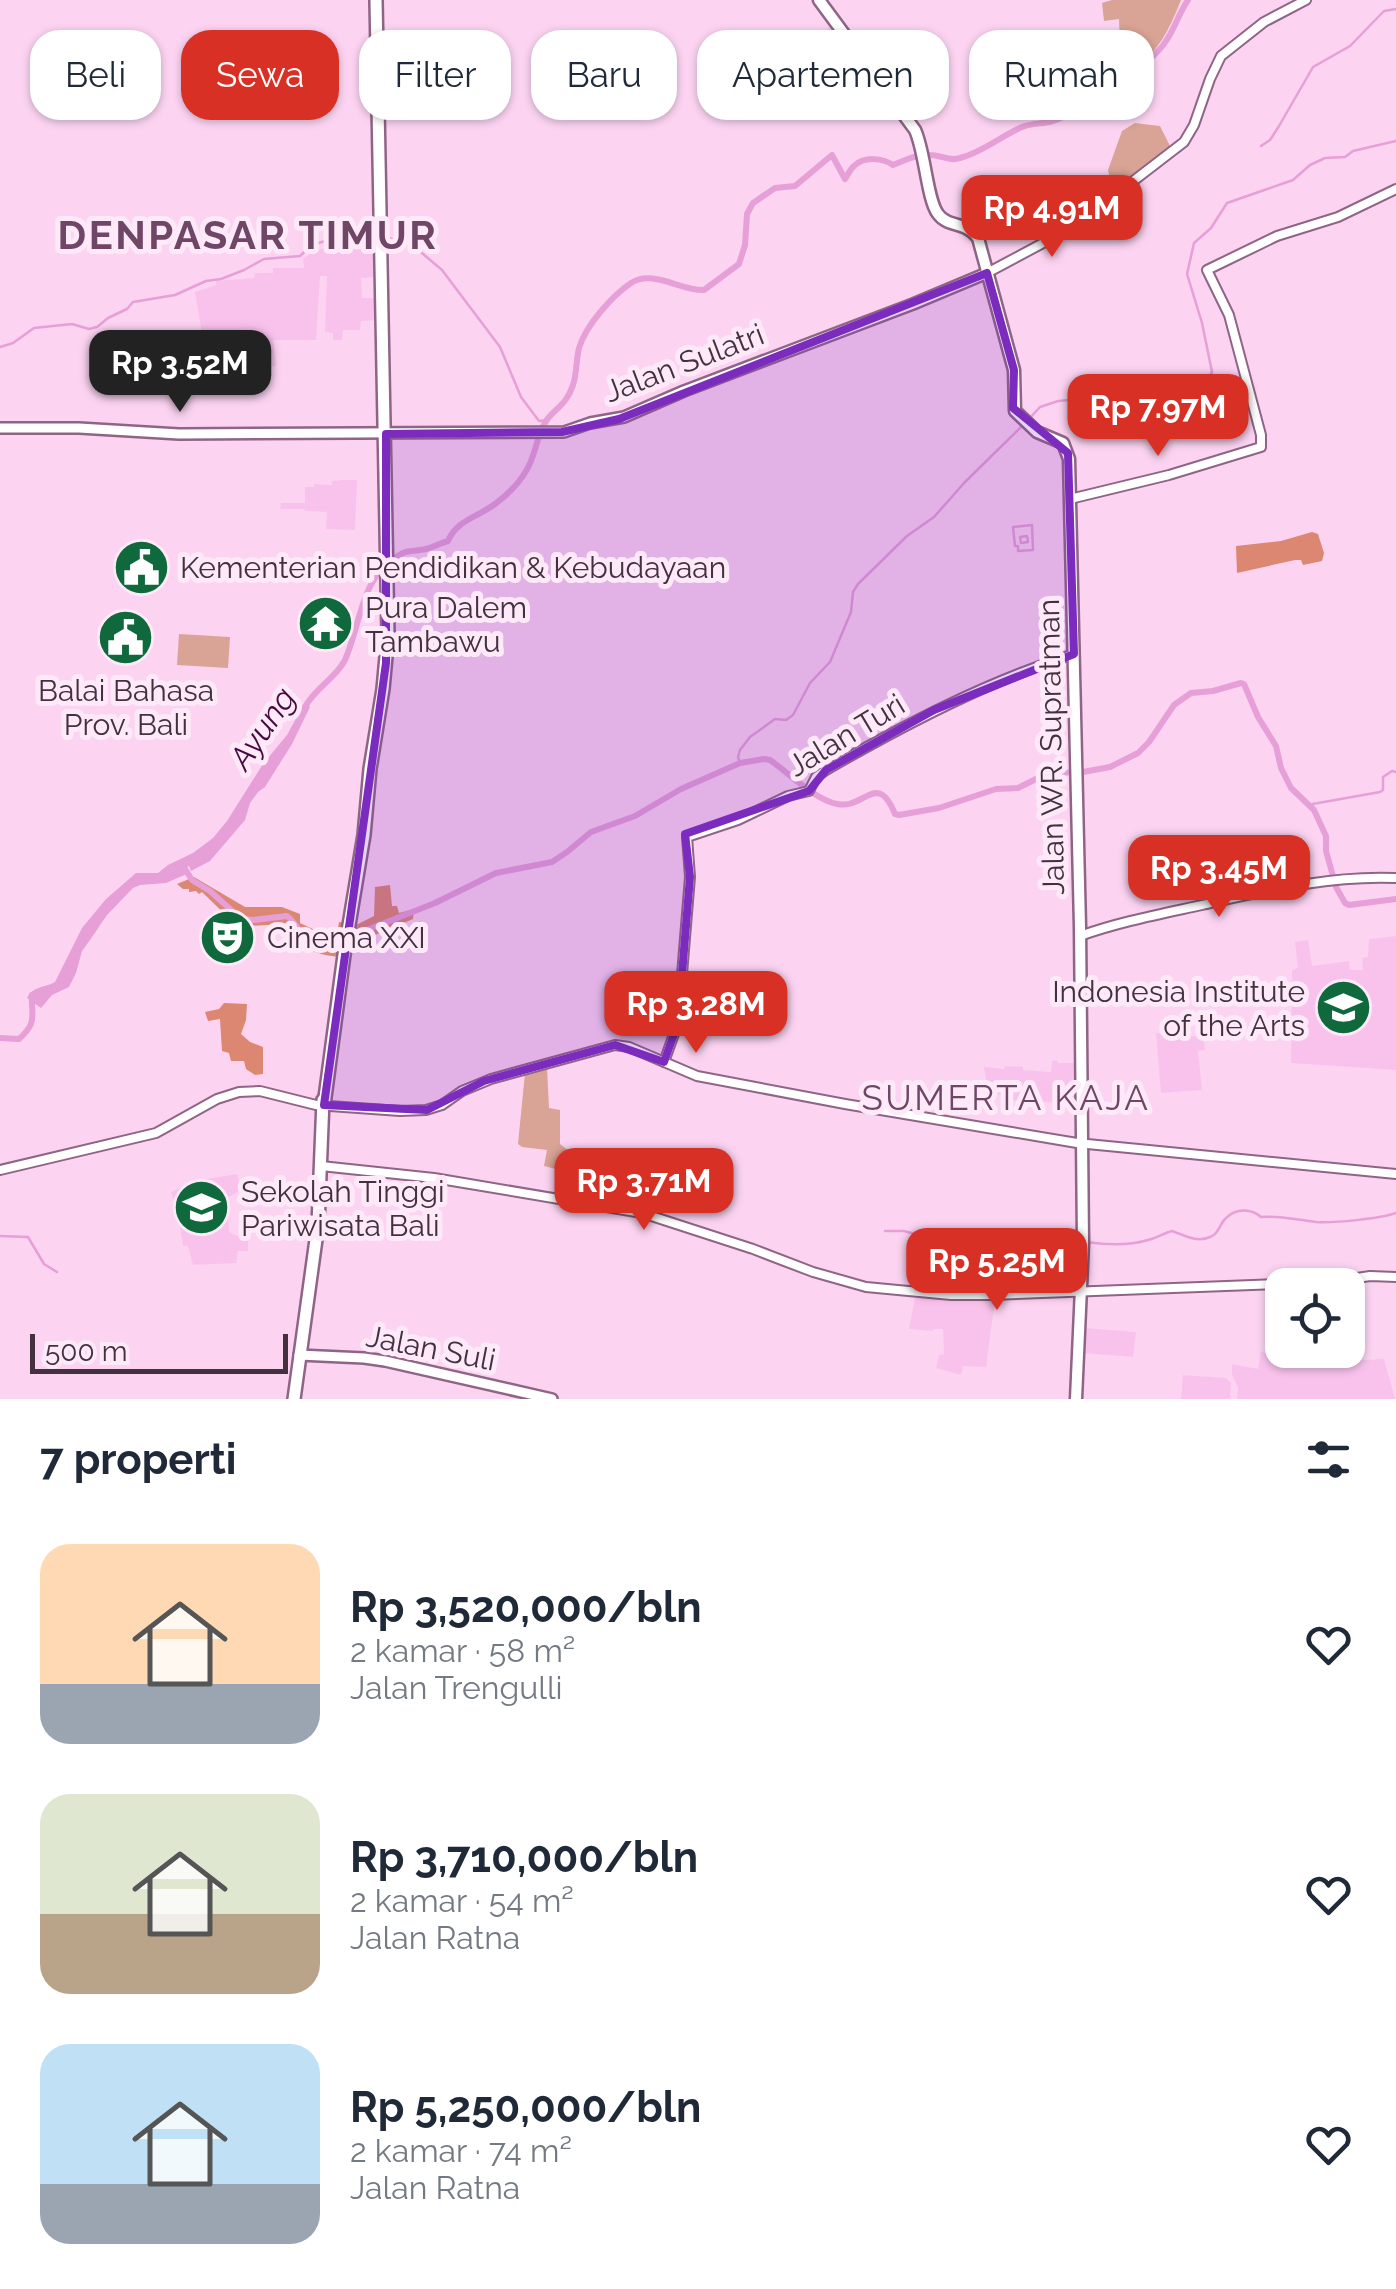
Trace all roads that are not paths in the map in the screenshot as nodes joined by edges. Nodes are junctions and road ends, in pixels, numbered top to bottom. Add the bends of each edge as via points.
1 (376, 0) edge
2 (818, 0) edge
3 (1306, 0) edge
4 (1396, 190) edge
5 (988, 273) junction
6 (0, 428) edge
7 (386, 434) junction
8 (1070, 499) junction
9 (1074, 654) junction
10 (1396, 878) edge
11 (1080, 931) junction
12 (664, 1062) junction
13 (324, 1106) junction
14 (1082, 1143) junction
15 (325, 1163) junction
16 (0, 1170) edge
17 (1396, 1174) edge
18 (1396, 1277) edge
19 (1082, 1291) junction
20 (301, 1355) junction
21 (294, 1399) edge
22 (552, 1399) edge
23 (1076, 1399) edge

1 - 7 highway
2 - 5 main road, Jalan WR. Supratman via 911,122 937,214 976,234
3 - 5 street via 1221,56 1184,142 1132,182 1083,207 1045,242
4 - 8 street via 1207,270 1229,315 1261,447
5 - 7 main road, Jalan Sulatri via 624,417 555,432
5 - 8 main road, Jalan WR. Supratman via 1014,370 1014,408 1039,434 1065,446
6 - 7 main road, Jalan Sulatri
7 - 13 highway via 386,663
8 - 9 main road, Jalan WR. Supratman
9 - 11 main road, Jalan WR. Supratman
9 - 12 street, Jalan Turi via 934,710 826,770 810,788 687,837 678,1023
10 - 11 street via 1335,880
11 - 14 main road, Jalan WR. Supratman
12 - 13 street via 615,1045 490,1079 427,1110
12 - 14 street via 704,1078
13 - 15 highway
13 - 16 street via 240,1092 156,1133
14 - 17 street
14 - 19 main road, Jalan WR. Supratman
15 - 19 street via 642,1214 866,1287 957,1296
15 - 20 highway
18 - 19 street
19 - 23 main road, Jalan WR. Supratman
20 - 21 highway
20 - 22 main road, Jalan Suli via 385,1361

